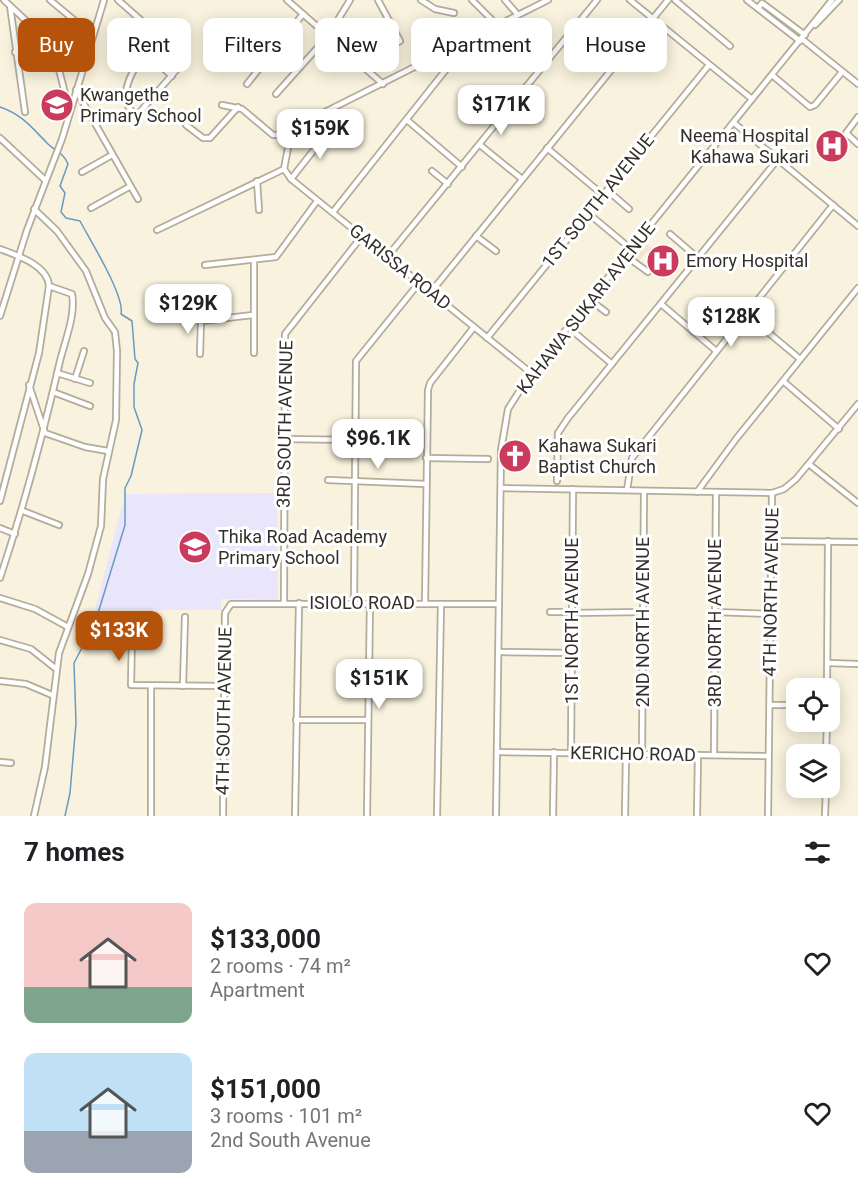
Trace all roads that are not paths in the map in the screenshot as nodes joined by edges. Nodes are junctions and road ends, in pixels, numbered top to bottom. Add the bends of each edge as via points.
1 (4, 0) edge
2 (50, 0) edge
3 (104, 0) edge
4 (118, 0) edge
5 (287, 0) edge
6 (350, 0) edge
7 (378, 0) edge
8 (421, 0) edge
9 (472, 0) edge
10 (506, 0) edge
11 (529, 0) edge
12 (548, 0) edge
13 (597, 0) edge
14 (630, 0) edge
15 (668, 0) edge
16 (675, 0) edge
17 (747, 0) edge
18 (832, 0) edge
19 (839, 0) edge
20 (10, 6) junction
21 (534, 7) junction
22 (758, 8) junction
23 (454, 13) dead end
24 (303, 14) junction
25 (518, 15) junction
26 (23, 18) edge
27 (72, 18) edge
28 (139, 18) edge
29 (339, 18) edge
30 (388, 18) edge
31 (490, 18) edge
32 (512, 18) edge
33 (652, 18) joint
34 (315, 25) edge
35 (95, 26) edge
36 (667, 30) edge
37 (804, 36) junction
38 (730, 46) dead end
39 (315, 50) edge
40 (15, 52) junction
41 (18, 52) edge
42 (709, 65) junction
43 (411, 69) edge
44 (60, 72) edge
45 (81, 72) edge
46 (135, 72) edge
47 (168, 72) edge
48 (175, 72) edge
49 (369, 72) edge
50 (444, 72) edge
51 (608, 72) edge
52 (842, 72) junction
53 (772, 75) junction
54 (172, 76) junction
55 (247, 84) dead end
56 (383, 84) junction
57 (858, 84) edge
58 (76, 90) junction
59 (276, 94) dead end
60 (752, 99) junction
61 (222, 105) dead end
62 (238, 107) junction
63 (69, 111) junction
64 (25, 112) dead end
65 (858, 117) edge
66 (407, 120) junction
67 (734, 123) junction
68 (301, 124) junction
69 (186, 125) dead end
70 (332, 128) dead end
71 (0, 138) edge
72 (858, 144) edge
73 (480, 145) junction
74 (547, 148) junction
75 (112, 155) junction
76 (778, 159) junction
77 (462, 166) junction
78 (284, 169) junction
79 (432, 171) dead end
80 (82, 172) dead end
81 (522, 179) junction
82 (45, 180) junction
83 (291, 180) junction
84 (257, 181) junction
85 (448, 184) junction
86 (129, 187) junction
87 (607, 190) junction
88 (603, 195) junction
89 (138, 199) dead end
90 (318, 201) junction
91 (832, 205) junction
92 (91, 208) dead end
93 (629, 208) dead end
94 (34, 209) junction
95 (259, 210) dead end
96 (333, 212) junction
97 (589, 214) junction
98 (858, 226) edge
99 (157, 230) dead end
100 (670, 234) dead end
101 (362, 236) junction
102 (476, 236) junction
103 (0, 249) edge
104 (631, 249) junction
105 (496, 251) dead end
106 (18, 256) junction
107 (626, 256) junction
108 (387, 257) junction
109 (698, 258) junction
110 (254, 261) junction
111 (205, 265) dead end
112 (648, 272) dead end
113 (419, 283) junction
114 (49, 286) junction
115 (858, 288) edge
116 (430, 292) junction
117 (201, 294) dead end
118 (590, 300) junction
119 (661, 304) junction
120 (606, 312) dead end
121 (745, 313) junction
122 (254, 315) junction
123 (0, 316) edge
124 (205, 319) junction
125 (474, 327) junction
126 (575, 333) dead end
127 (488, 338) junction
128 (715, 350) junction
129 (84, 351) dead end
130 (254, 352) dead end
131 (201, 354) dead end
132 (800, 359) junction
133 (612, 364) junction
134 (57, 373) junction
135 (531, 373) junction
136 (75, 379) junction
137 (783, 381) junction
138 (90, 383) dead end
139 (29, 385) junction
140 (53, 392) junction
141 (858, 405) edge
142 (90, 406) dead end
143 (838, 429) junction
144 (45, 433) junction
145 (284, 439) junction
146 (356, 440) junction
147 (108, 451) junction
148 (426, 458) junction
149 (488, 459) dead end
150 (810, 465) junction
151 (328, 480) dead end
152 (355, 481) junction
153 (426, 484) junction
154 (557, 485) junction
155 (501, 488) junction
156 (573, 489) junction
157 (627, 490) junction
158 (644, 491) junction
159 (697, 492) junction
160 (716, 492) junction
161 (772, 493) junction
162 (0, 501) edge
163 (858, 503) edge
164 (23, 511) junction
165 (59, 525) dead end
166 (0, 528) edge
167 (15, 534) junction
168 (771, 541) junction
169 (828, 542) junction
170 (858, 542) edge
171 (0, 578) edge
172 (0, 598) edge
173 (284, 603) junction
174 (299, 603) junction
175 (354, 603) junction
176 (370, 603) junction
177 (425, 604) junction
178 (441, 604) junction
179 (499, 604) junction
180 (227, 607) joint
181 (550, 612) dead end
182 (572, 612) junction
183 (643, 612) junction
184 (716, 612) junction
185 (772, 614) junction
186 (185, 617) dead end
187 (68, 627) junction
188 (132, 636) dead end
189 (0, 640) edge
190 (499, 652) junction
191 (571, 653) junction
192 (828, 663) junction
193 (858, 664) edge
194 (55, 668) junction
195 (827, 678) edge
196 (0, 681) edge
197 (151, 686) junction
198 (183, 686) junction
199 (225, 686) junction
200 (52, 695) junction
201 (770, 705) junction
202 (786, 705) edge
203 (296, 720) junction
204 (368, 720) junction
205 (497, 752) junction
206 (554, 753) junction
207 (571, 753) junction
208 (626, 754) junction
209 (642, 754) junction
210 (698, 755) junction
211 (714, 755) junction
212 (768, 756) junction
213 (0, 762) edge
214 (11, 763) dead end
215 (826, 798) edge
216 (34, 816) edge
217 (151, 816) edge
218 (223, 816) edge
219 (295, 816) edge
220 (367, 816) edge
221 (437, 816) edge
222 (496, 816) edge
223 (553, 816) edge
224 (625, 816) edge
225 (697, 816) edge
226 (768, 816) edge
227 (825, 816) edge

1 - 20 street
2 - 27 street
3 - 35 street
4 - 28 street
5 - 24 street
6 - 29 street
7 - 30 street
8 - 23 street via 435,9
9 - 31 street
10 - 25 street
11 - 21 street
12 - 21 street
13 - 73 street
14 - 33 street
15 - 33 street
16 - 38 street
17 - 22 street
18 - 37 street, KAHAWA SUKARI AVENUE
19 - 37 street, KAHAWA SUKARI AVENUE
20 - 26 street
20 - 40 street
21 - 25 street
22 - 37 street
22 - 37 street via 762,3
24 - 34 street
24 - 55 street
25 - 32 street
36 - 42 street
37 - 52 street
37 - 53 street, KAHAWA SUKARI AVENUE
39 - 59 street
40 - 41 street
40 - 64 street
42 - 60 street
42 - 87 street, 1ST SOUTH AVENUE
43 - 56 street
44 - 63 street
45 - 58 street
46 - 54 street via 126,89 127,103 132,112 139,113
47 - 54 street
48 - 54 street
49 - 56 street
50 - 66 street
51 - 74 street
52 - 53 street via 810,107
52 - 57 street
53 - 60 street, KAHAWA SUKARI AVENUE
56 - 68 street
58 - 63 street
58 - 75 street
60 - 67 street, KAHAWA SUKARI AVENUE
61 - 62 street
62 - 68 street via 276,136
62 - 69 street via 210,138 203,138
63 - 82 street
65 - 72 street via 846,133
66 - 77 street
66 - 96 street
67 - 76 street
67 - 104 street, KAHAWA SUKARI AVENUE
68 - 78 street via 290,137
70 - 83 street
71 - 82 street
73 - 77 street
73 - 81 street
74 - 81 street
74 - 88 street
75 - 80 street
75 - 86 street
76 - 91 street
76 - 109 street
77 - 85 street
78 - 83 street, GARISSA ROAD
78 - 84 street
79 - 85 street
81 - 102 street
82 - 94 street
83 - 90 street, GARISSA ROAD
84 - 95 street
84 - 99 street
85 - 108 street
86 - 89 street
86 - 92 street
87 - 88 street, 1ST SOUTH AVENUE
87 - 93 street
88 - 97 street, 1ST SOUTH AVENUE
90 - 96 street, GARISSA ROAD
90 - 110 street via 278,255
91 - 98 street
91 - 121 street
94 - 106 street
94 - 147 street via 57,231 82,265 115,333 116,420
96 - 101 street, GARISSA ROAD
97 - 104 street
97 - 127 street, 1ST SOUTH AVENUE
100 - 109 street
101 - 108 street, GARISSA ROAD
101 - 145 street, 3RD SOUTH AVENUE via 285,334
102 - 105 street
102 - 116 street
103 - 106 street
104 - 107 street, KAHAWA SUKARI AVENUE
106 - 114 street via 46,276
106 - 123 street
107 - 112 street
107 - 118 street, KAHAWA SUKARI AVENUE
108 - 113 street, GARISSA ROAD
109 - 119 street
110 - 111 street
110 - 122 street
113 - 116 street, GARISSA ROAD
113 - 146 street via 356,362
114 - 134 street via 73,296
114 - 139 street via 45,326
115 - 132 street
116 - 125 street, GARISSA ROAD
117 - 124 street via 200,312
118 - 120 street
118 - 135 street, KAHAWA SUKARI AVENUE
119 - 128 street
119 - 133 street
121 - 128 street
121 - 132 street
122 - 124 street
122 - 130 street
124 - 131 street via 199,324
125 - 127 street, GARISSA ROAD
125 - 148 street via 428,386
126 - 133 street
127 - 135 street, GARISSA ROAD
128 - 157 street via 632,458
129 - 136 street
132 - 137 street
133 - 154 street via 558,433
134 - 136 street
134 - 140 street
135 - 155 street, KAHAWA SUKARI AVENUE via 506,415
136 - 138 street
137 - 143 street
137 - 159 street
139 - 144 street
139 - 162 street
140 - 142 street
140 - 144 street
141 - 143 street, 4TH NORTH AVENUE
143 - 150 street, 4TH NORTH AVENUE
144 - 147 street
144 - 164 street
145 - 146 street
145 - 173 street, 3RD SOUTH AVENUE
146 - 152 street
147 - 187 street via 97,545
148 - 149 street
148 - 153 street
150 - 161 street, 4TH NORTH AVENUE via 791,485
150 - 163 street
151 - 152 street
152 - 153 street
152 - 175 street
153 - 177 street
154 - 155 street
154 - 156 street
155 - 179 street, KAHAWA SUKARI AVENUE
156 - 157 street
156 - 182 street, 1ST NORTH AVENUE
157 - 158 street
158 - 159 street
158 - 183 street, 2ND NORTH AVENUE
159 - 160 street
160 - 161 street
160 - 184 street, 3RD NORTH AVENUE
161 - 168 street, 4TH NORTH AVENUE
164 - 165 street
164 - 167 street
166 - 167 street
167 - 171 street
168 - 169 street
168 - 185 street, 4TH NORTH AVENUE
169 - 170 street
169 - 192 street
172 - 187 street via 42,612
173 - 174 street, ISIOLO ROAD
173 - 180 street, ISIOLO ROAD via 235,602
174 - 175 street, ISIOLO ROAD
174 - 203 street
175 - 176 street, ISIOLO ROAD
176 - 177 street, ISIOLO ROAD
176 - 204 street
177 - 178 street, ISIOLO ROAD
178 - 179 street, ISIOLO ROAD
178 - 221 street
179 - 190 street, KAHAWA SUKARI AVENUE
180 - 199 street, 4TH SOUTH AVENUE
181 - 182 street
182 - 183 street
182 - 191 street, 1ST NORTH AVENUE
183 - 209 street, 2ND NORTH AVENUE
184 - 185 street
184 - 211 street, 3RD NORTH AVENUE
185 - 201 street, 4TH NORTH AVENUE
186 - 198 street
187 - 194 street
188 - 197 street via 131,685
189 - 194 street via 31,649
190 - 191 street
190 - 205 street, KAHAWA SUKARI AVENUE
191 - 207 street, 1ST NORTH AVENUE
192 - 193 street
192 - 195 street
194 - 200 street
196 - 200 street via 26,684
197 - 198 street
197 - 217 street
198 - 199 street
199 - 218 street, 4TH SOUTH AVENUE
200 - 216 street via 45,767
201 - 202 street
201 - 212 street, 4TH NORTH AVENUE
203 - 204 street
203 - 219 street
204 - 220 street
205 - 206 street, KERICHO ROAD
205 - 222 street, KAHAWA SUKARI AVENUE
206 - 207 street, KERICHO ROAD
206 - 223 street
207 - 208 street, KERICHO ROAD
208 - 209 street, KERICHO ROAD
208 - 224 street
209 - 210 street, KERICHO ROAD
210 - 211 street, KERICHO ROAD
210 - 225 street
211 - 212 street, KERICHO ROAD
212 - 226 street, 4TH NORTH AVENUE
213 - 214 street
215 - 227 street

